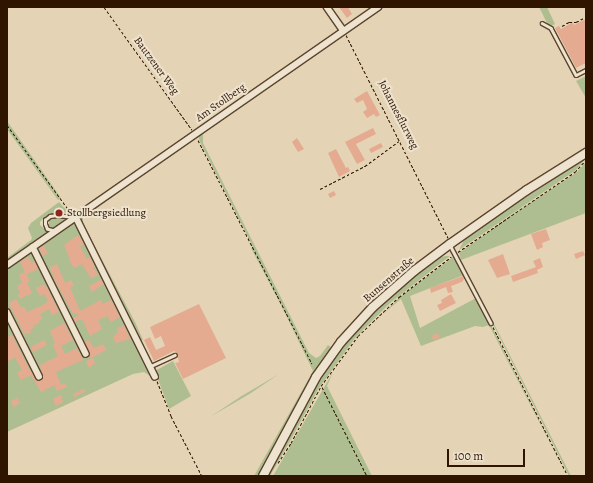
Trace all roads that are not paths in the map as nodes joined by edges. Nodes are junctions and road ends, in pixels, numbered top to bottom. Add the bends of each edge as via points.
1 (327, 7) edge
2 (378, 7) edge
3 (542, 23) dead end
4 (344, 31) junction
5 (586, 70) edge
6 (586, 153) edge
7 (73, 216) junction
8 (56, 231) junction
9 (450, 244) junction
10 (33, 248) junction
11 (7, 265) edge
12 (7, 312) edge
13 (491, 323) road end
14 (86, 354) dead end
15 (175, 355) dead end
16 (151, 367) junction
17 (40, 376) dead end
18 (155, 376) road end
19 (262, 476) edge

1 - 4 street
2 - 4 street, Am Stollberg
3 - 5 lane via 551,28 576,75
4 - 7 street, Am Stollberg
6 - 9 main road, Bunsenstraße via 527,190
7 - 8 street, Am Stollberg
7 - 8 lane via 54,215 47,218 46,226
7 - 16 street
8 - 10 street, Am Stollberg
9 - 13 lane
9 - 19 main road, Bunsenstraße via 388,292 341,342 301,402
10 - 11 street, Am Stollberg
10 - 14 street
12 - 17 street
15 - 16 lane
16 - 18 street

